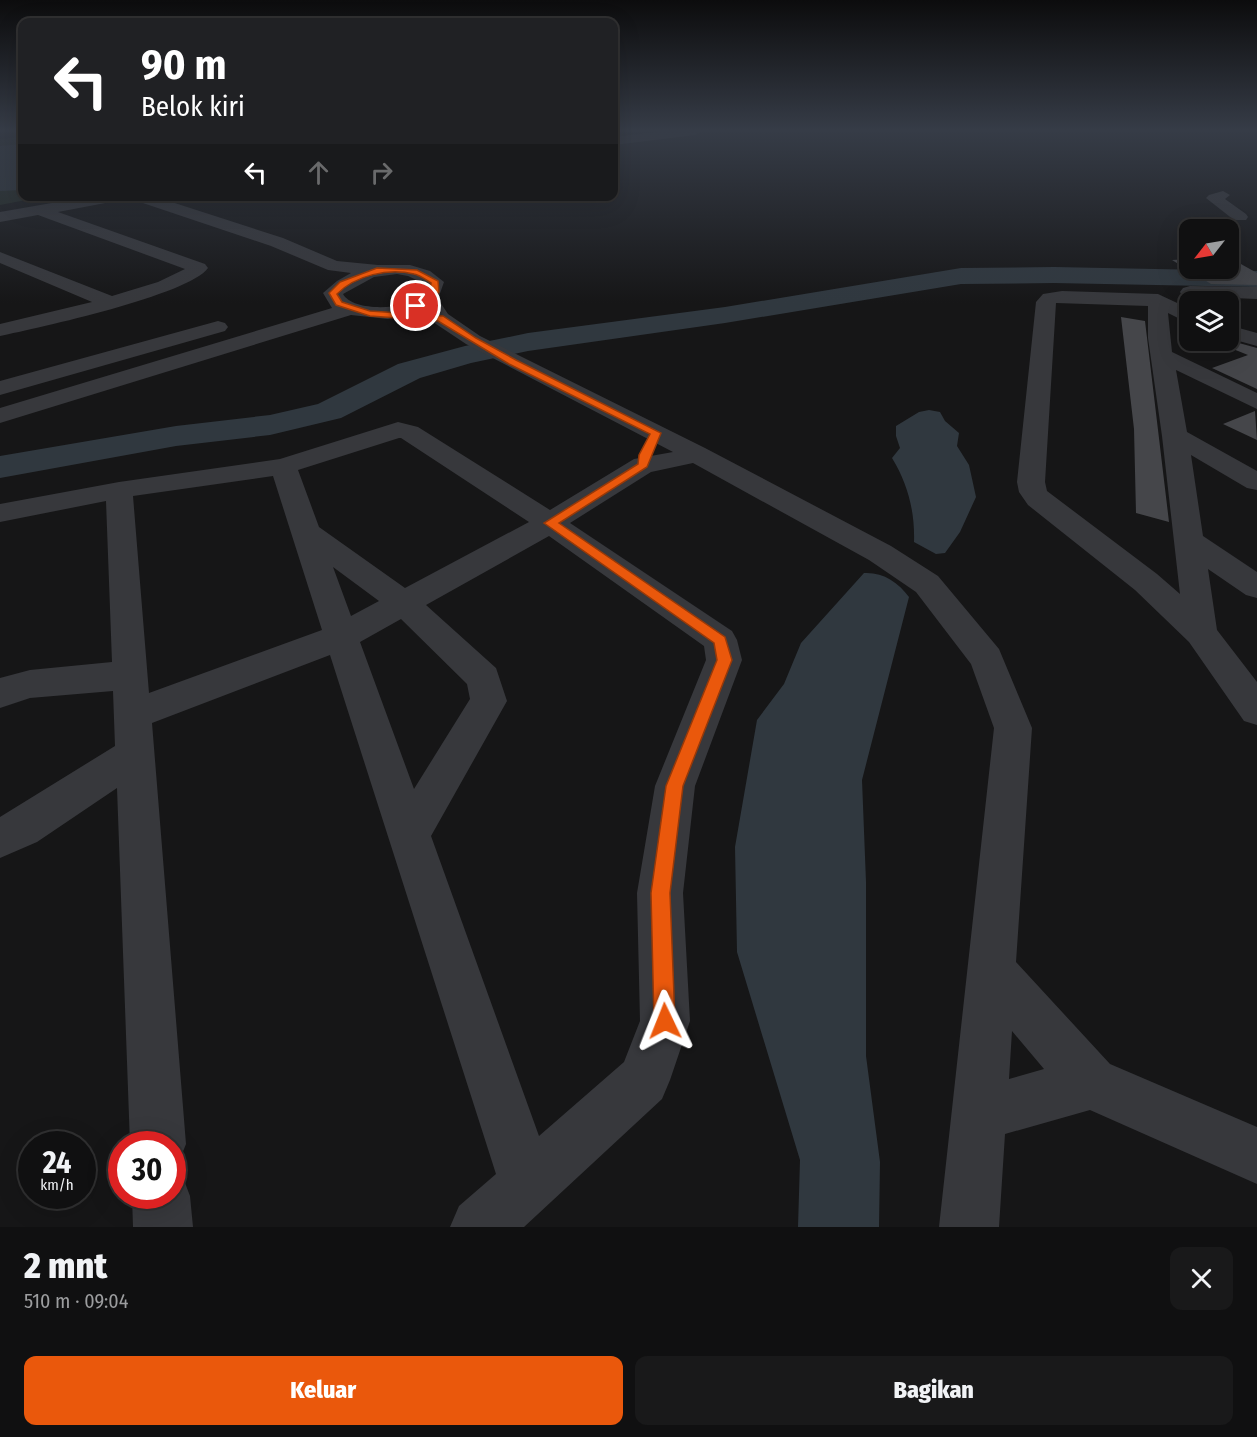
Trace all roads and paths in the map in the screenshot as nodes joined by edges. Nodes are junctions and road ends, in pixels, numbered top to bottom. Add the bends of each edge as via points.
1 (1223, 200) dead end
2 (86, 201) edge
3 (151, 201) edge
4 (41, 211) junction
5 (0, 217) edge
6 (1243, 221) dead end
7 (0, 258) edge
8 (334, 266) junction
9 (377, 270) junction
10 (55, 280) junction
11 (13, 283) dead end
12 (338, 289) junction
13 (1239, 293) edge
14 (1257, 293) edge
15 (429, 300) junction
16 (1158, 300) junction
17 (109, 302) junction
18 (300, 303) dead end
19 (350, 309) junction
20 (1179, 312) edge
21 (391, 313) junction
22 (68, 315) junction
23 (440, 318) junction
24 (232, 323) dead end
25 (0, 330) edge
26 (1239, 334) edge
27 (1179, 340) edge
28 (1257, 340) edge
29 (1161, 347) junction
30 (0, 388) edge
31 (1257, 402) edge
32 (0, 416) edge
33 (656, 433) junction
34 (1175, 436) junction
35 (696, 454) junction
36 (643, 465) junction
37 (283, 466) junction
38 (1257, 482) edge
39 (119, 490) junction
40 (0, 513) edge
41 (550, 523) junction
42 (305, 532) junction
43 (1189, 541) junction
44 (1257, 587) edge
45 (405, 604) junction
46 (1201, 633) junction
47 (341, 637) junction
48 (0, 693) edge
49 (131, 695) junction
50 (1257, 710) edge
51 (135, 755) junction
52 (409, 834) junction
53 (0, 838) edge
54 (992, 970) junction
55 (1091, 1083) junction
56 (979, 1114) junction
57 (157, 1131) edge
58 (1257, 1156) edge
59 (528, 1184) junction
60 (162, 1209) edge
61 (163, 1227) edge
62 (480, 1227) edge
63 (969, 1227) edge

1 - 6 street
2 - 4 street
3 - 8 street via 277,242
4 - 5 street
4 - 17 street via 199,268
7 - 10 street
8 - 9 street
8 - 12 street
9 - 12 street
9 - 15 street via 428,276 435,282 435,292
10 - 11 street
10 - 17 street
10 - 22 street
12 - 18 street
12 - 19 street via 339,304
13 - 14 street
15 - 21 street
15 - 23 street
16 - 20 street
16 - 29 street
16 - 46 street via 1062,297 1046,302 1031,482 1038,499 1146,582
17 - 22 street
19 - 21 street
19 - 32 street
21 - 23 street
22 - 25 street
23 - 33 street via 513,362
24 - 30 street
26 - 28 street
27 - 29 street
29 - 31 street
29 - 34 street
33 - 35 street
33 - 36 street
34 - 38 street
34 - 43 street
35 - 36 street
35 - 54 street via 880,553 927,584 987,659 1013,728
36 - 41 street
37 - 39 street
37 - 41 street via 398,430 409,432
37 - 42 street
39 - 40 street
39 - 49 street
41 - 45 street
41 - 59 street via 720,640 724,660 675,786 660,893 665,1021 644,1080
42 - 45 street
42 - 47 street
43 - 44 street
43 - 46 street
45 - 47 street
45 - 52 street via 483,678 489,701
46 - 50 street
47 - 49 street
47 - 52 street
48 - 49 street via 30,684
49 - 51 street
51 - 53 street via 22,828
51 - 57 street
52 - 59 street
54 - 55 street
54 - 56 street
55 - 56 street
55 - 58 street
56 - 63 street
59 - 62 street
60 - 61 street

